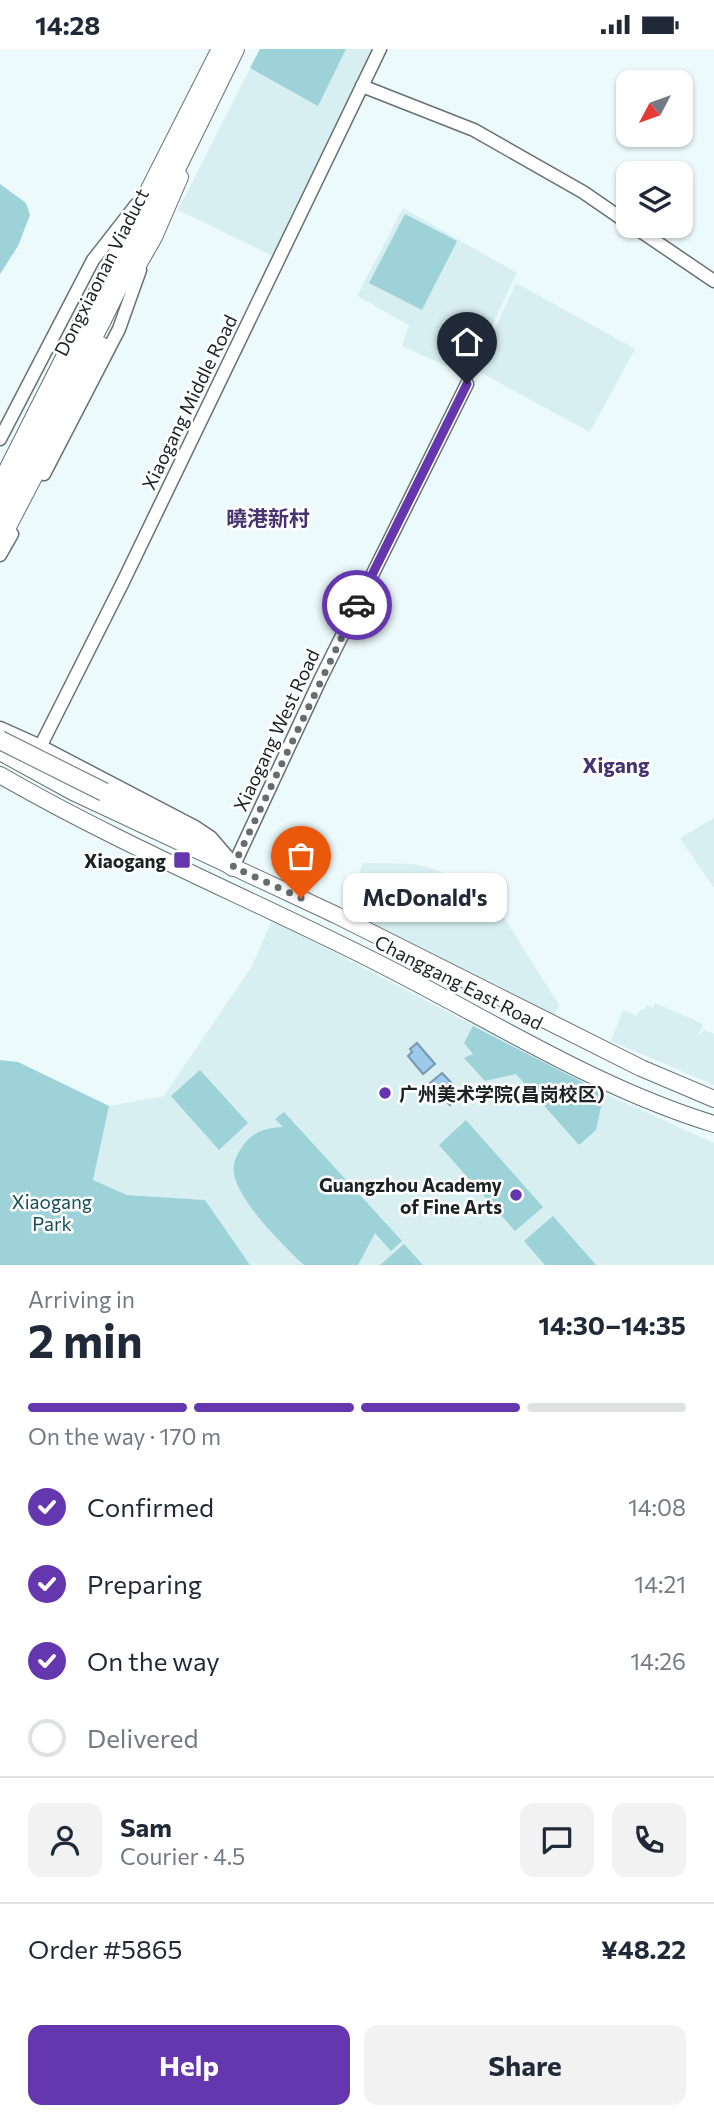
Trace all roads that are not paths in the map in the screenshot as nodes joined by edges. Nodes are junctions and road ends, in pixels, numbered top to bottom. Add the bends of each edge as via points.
1 (214, 49) edge
2 (221, 49) edge
3 (235, 49) edge
4 (241, 49) edge
5 (380, 49) edge
6 (362, 86) junction
7 (136, 205) junction
8 (616, 215) edge
9 (651, 238) edge
10 (145, 255) junction
11 (714, 281) edge
12 (467, 384) dead end
13 (0, 439) edge
14 (0, 459) edge
15 (0, 477) edge
16 (0, 486) edge
17 (0, 513) edge
18 (0, 526) edge
19 (0, 540) edge
20 (0, 555) edge
21 (0, 729) edge
22 (0, 742) edge
23 (40, 747) junction
24 (0, 752) edge
25 (29, 769) junction
26 (0, 775) edge
27 (233, 867) junction
28 (714, 1098) edge
29 (714, 1124) edge

1 - 7 main road
2 - 16 highway, Dongxiaonan Viaduct
3 - 17 highway, Dongxiaonan Viaduct via 101,322
4 - 10 main road
5 - 6 street, Xiaogang Middle Road
6 - 8 street via 474,130
6 - 23 street, Xiaogang Middle Road
7 - 13 street via 93,260
7 - 14 highway
7 - 15 main road via 111,266
9 - 11 street
10 - 18 main road via 106,320
10 - 19 highway
10 - 20 street via 119,329
12 - 27 street, Xiaogang West Road
21 - 23 main road
22 - 25 main road
22 - 27 highway, bridge via 194,838
23 - 25 street, Xiaogang Middle Road
23 - 27 main road via 210,838
24 - 25 main road, Changgang East Road
25 - 27 main road, Changgang East Road
26 - 29 main road, Changgang East Road via 133,845 363,955 626,1093
27 - 28 main road, Changgang East Road via 641,1068

